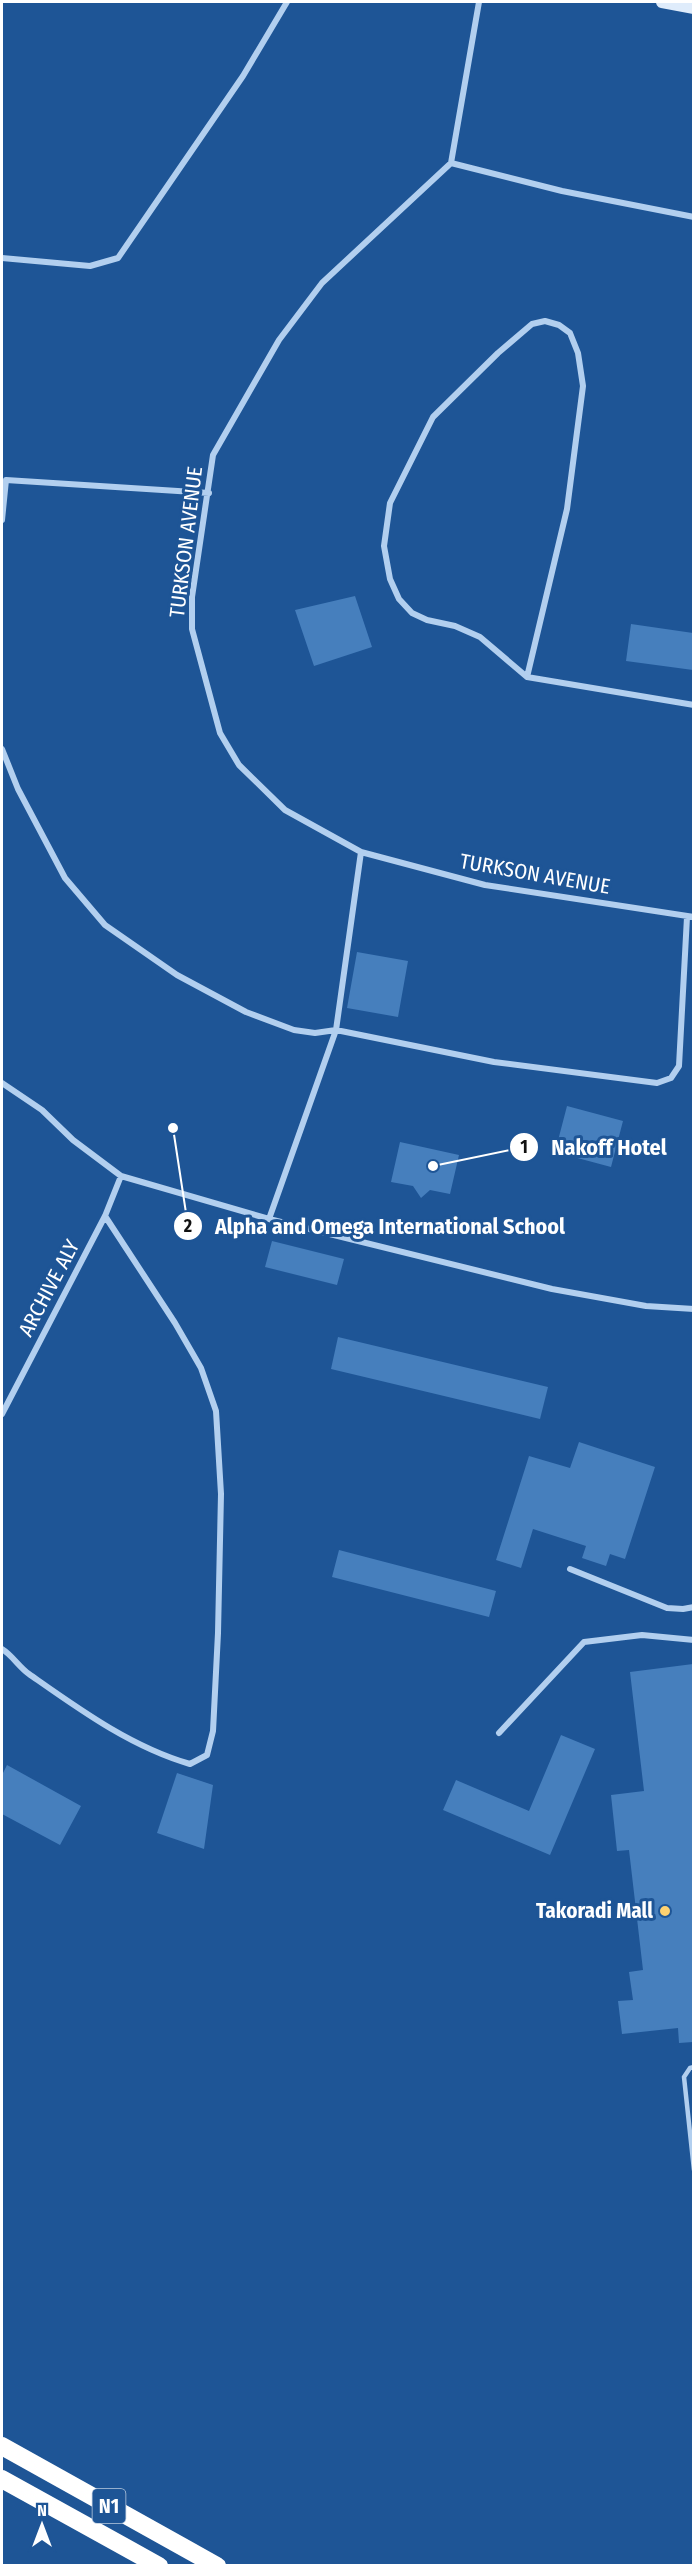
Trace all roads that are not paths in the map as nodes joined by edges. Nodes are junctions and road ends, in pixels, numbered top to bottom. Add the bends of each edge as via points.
1 (287, 2) edge
2 (479, 2) edge
3 (662, 2) edge
4 (693, 8) edge
5 (451, 163) junction
6 (693, 217) edge
7 (2, 258) edge
8 (4, 480) edge
9 (209, 493) junction
10 (2, 520) edge
11 (527, 678) junction
12 (693, 705) edge
13 (2, 749) edge
14 (361, 852) junction
15 (690, 917) edge
16 (336, 1030) junction
17 (2, 1083) edge
18 (121, 1176) junction
19 (105, 1216) junction
20 (270, 1219) junction
21 (693, 1309) edge
22 (2, 1414) edge
23 (570, 1569) dead end
24 (693, 1607) edge
25 (693, 1640) edge
26 (2, 1649) edge
27 (499, 1733) dead end
28 (693, 2067) edge
29 (693, 2170) edge
30 (2, 2446) edge
31 (2, 2479) edge
32 (159, 2565) edge
33 (217, 2565) edge

1 - 7 street via 243,76 118,258 90,266
2 - 5 street
3 - 4 street
5 - 6 street via 562,191
5 - 9 street, TURKSON AVENUE via 322,283 279,340 213,454
8 - 9 street
8 - 10 street
9 - 14 street, TURKSON AVENUE via 192,597 192,629 219,733 239,765 285,810
11 - 11 street via 480,637 412,613 399,599 390,579 384,546 390,503 433,417 498,353 532,324 545,321 570,333 578,352 583,386 567,509
11 - 12 street
13 - 16 street via 64,878 105,925 177,975 246,1012 294,1030
14 - 15 street, TURKSON AVENUE via 485,885
14 - 16 street
15 - 16 street via 679,1066 671,1078 657,1083 494,1062
16 - 20 street
17 - 18 street via 42,1110 73,1140
18 - 19 street, ARCHIVE ALY
18 - 20 street
19 - 22 street, ARCHIVE ALY
19 - 26 street via 201,1368 216,1411 221,1494 218,1633 213,1731 207,1755 190,1764 166,1757 103,1724 25,1672
20 - 21 street via 552,1289 646,1306
23 - 24 street via 667,1608
25 - 27 street via 642,1635 584,1642
28 - 29 lane via 684,2077
30 - 33 highway, N1
31 - 32 highway, N1

